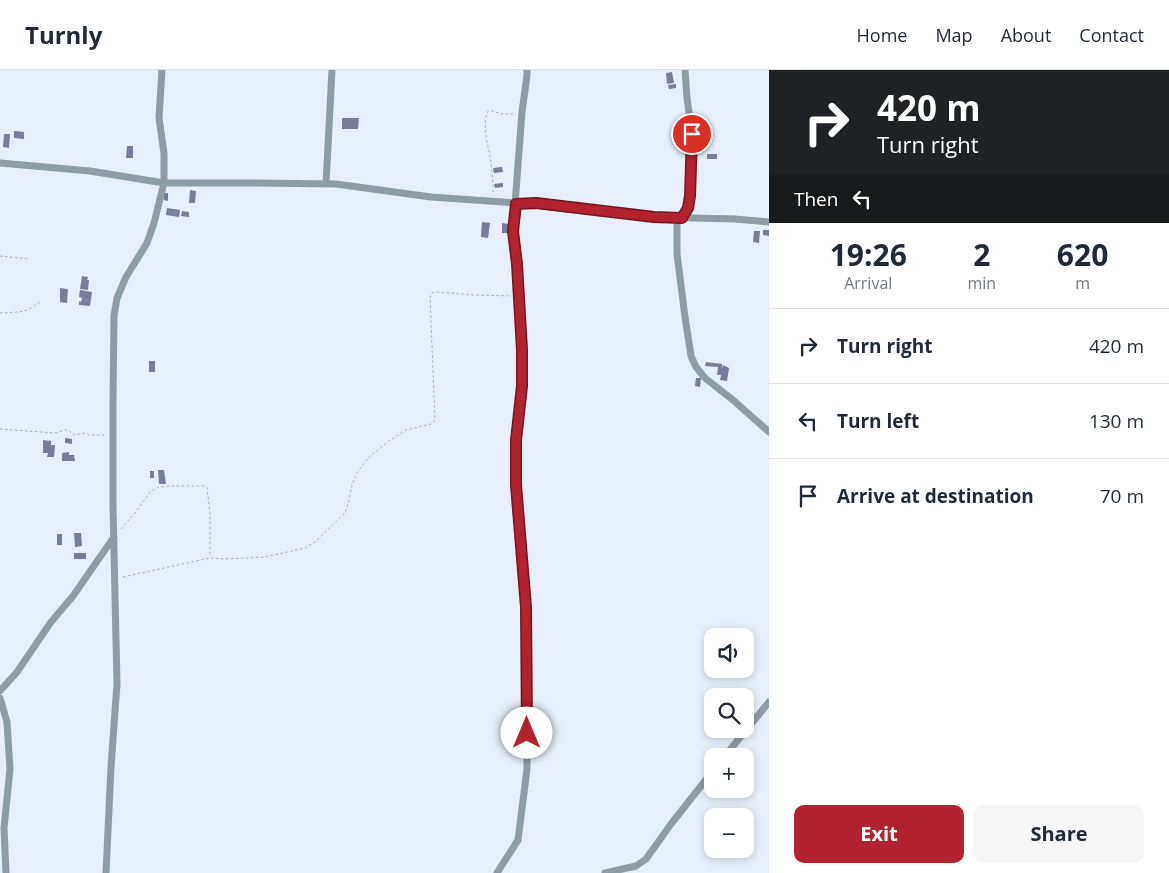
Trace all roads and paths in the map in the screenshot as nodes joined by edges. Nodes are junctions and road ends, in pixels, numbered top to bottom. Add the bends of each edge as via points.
1 (162, 70) edge
2 (332, 70) edge
3 (527, 70) edge
4 (685, 70) edge
5 (522, 114) junction
6 (0, 163) edge
7 (164, 183) junction
8 (326, 184) junction
9 (492, 202) junction
10 (516, 204) junction
11 (679, 218) junction
12 (769, 222) edge
13 (0, 256) edge
14 (30, 259) dead end
15 (519, 296) junction
16 (41, 301) dead end
17 (0, 313) edge
18 (0, 429) edge
19 (769, 432) edge
20 (113, 434) junction
21 (114, 537) junction
22 (210, 558) junction
23 (115, 579) junction
24 (0, 691) edge
25 (0, 698) edge
26 (769, 702) edge
27 (732, 748) edge
28 (704, 782) edge
29 (4, 869) edge
30 (106, 873) edge
31 (497, 873) edge
32 (605, 873) edge

1 - 7 street via 159,118
2 - 8 street
3 - 5 street
4 - 11 street via 692,134 690,196 688,208
5 - 9 path via 488,111 486,115
5 - 10 street
6 - 7 street via 90,171
7 - 8 street
7 - 20 street via 148,243 126,277 114,316
8 - 9 street
9 - 10 street
10 - 11 street via 536,203
10 - 15 street via 513,231
11 - 12 street
11 - 19 street via 678,254 691,356 705,378
13 - 14 path
15 - 22 path via 432,293 434,422 406,430 368,458 356,474 345,513 306,548 266,557
15 - 31 street via 522,386 516,440 516,485 526,607 527,769 518,840
16 - 17 path via 28,310
18 - 20 path via 56,433 68,430 74,435
20 - 21 street
21 - 22 path via 152,491 170,486 204,486 210,513
21 - 23 street
21 - 24 street via 82,585 50,622 17,672
22 - 23 path
23 - 30 street via 117,684
25 - 29 street via 6,722 10,769
26 - 27 street
28 - 32 street via 646,859 636,866

